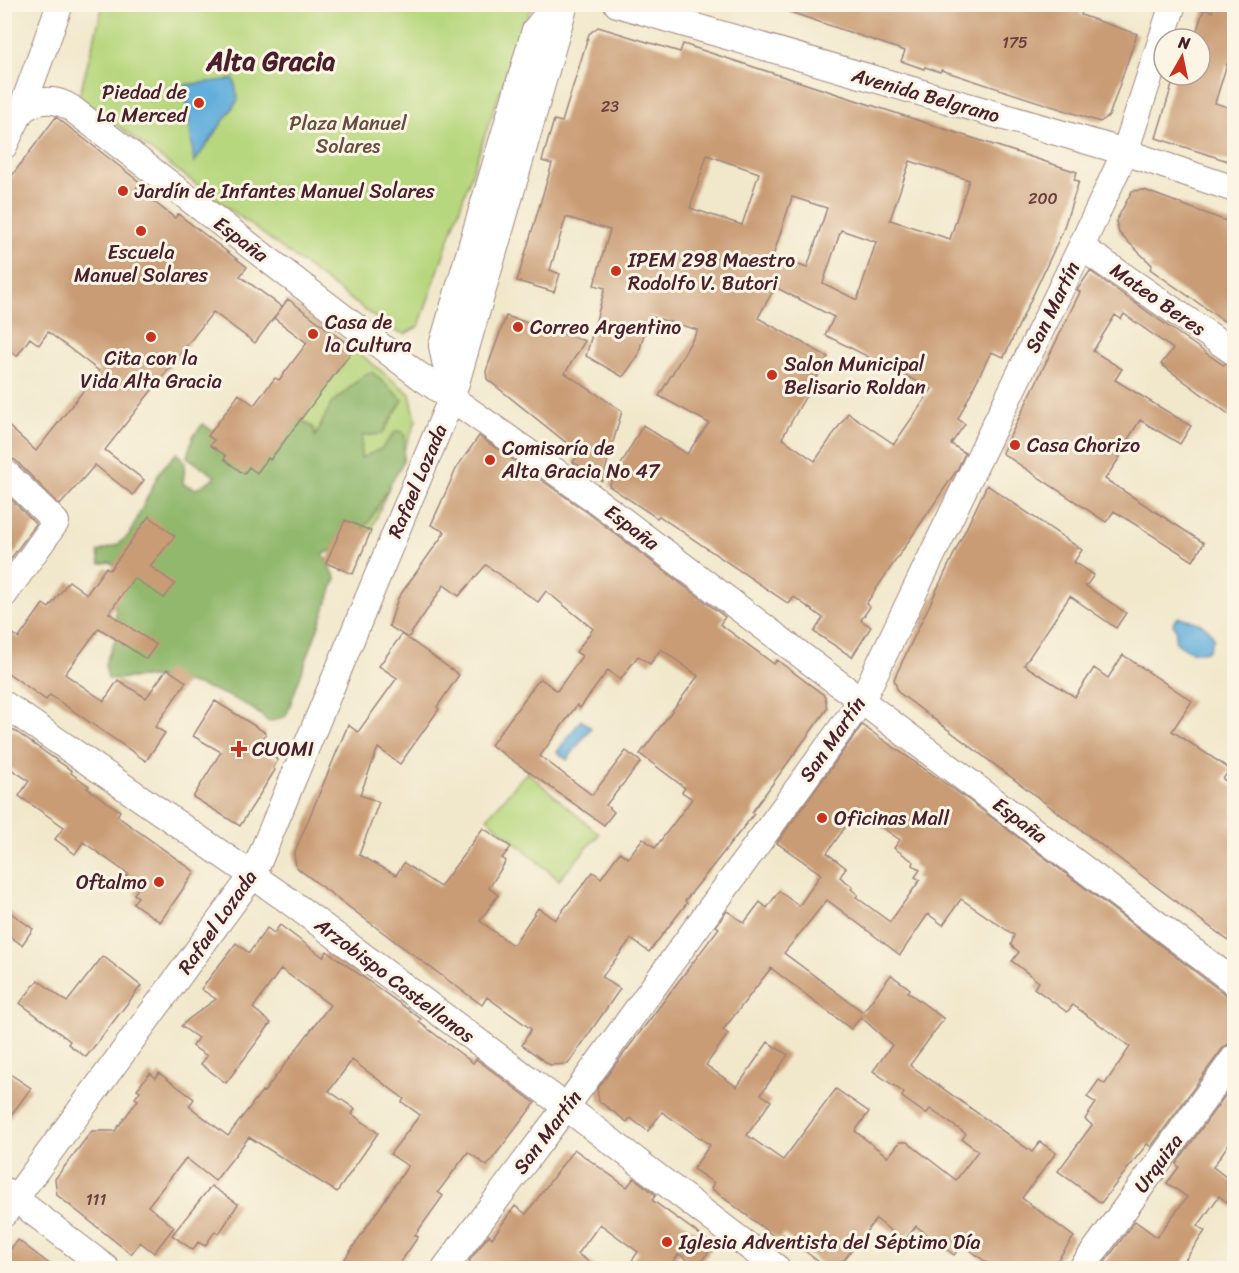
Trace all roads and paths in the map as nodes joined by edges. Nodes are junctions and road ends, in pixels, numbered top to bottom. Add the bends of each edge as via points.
1 (60, 4) edge
2 (556, 4) edge
3 (565, 4) edge
4 (617, 4) edge
5 (1173, 4) edge
6 (13, 108) edge
7 (4, 146) edge
8 (1125, 152) junction
9 (1234, 189) edge
10 (1081, 247) junction
11 (1234, 352) edge
12 (452, 397) junction
13 (4, 471) edge
14 (4, 595) edge
15 (862, 700) junction
16 (4, 704) edge
17 (253, 875) junction
18 (1234, 982) edge
19 (1234, 1058) edge
20 (566, 1107) junction
21 (8, 1201) edge
22 (106, 1269) edge
23 (444, 1269) edge
24 (777, 1269) edge
25 (1082, 1269) edge

1 - 6 street
2 - 12 street via 536,30 442,346
3 - 12 street, Rafael Lozada
4 - 8 street, Avenida Belgrano
5 - 8 street, San Martín
6 - 7 street
6 - 12 street, España via 45,100 66,105
8 - 9 street, Avenida Belgrano
8 - 10 street, San Martín
10 - 11 street, Mateo Beres
10 - 15 street, San Martín
12 - 15 street, España
12 - 17 street, Rafael Lozada
13 - 14 street via 56,522
15 - 18 street, España
15 - 20 street, San Martín
16 - 17 street, Arzobispo Castellanos
17 - 20 street, Arzobispo Castellanos
17 - 21 street, Rafael Lozada
19 - 25 street, Urquiza
20 - 23 street, San Martín
20 - 24 street, Arzobispo Castellanos
21 - 22 street

